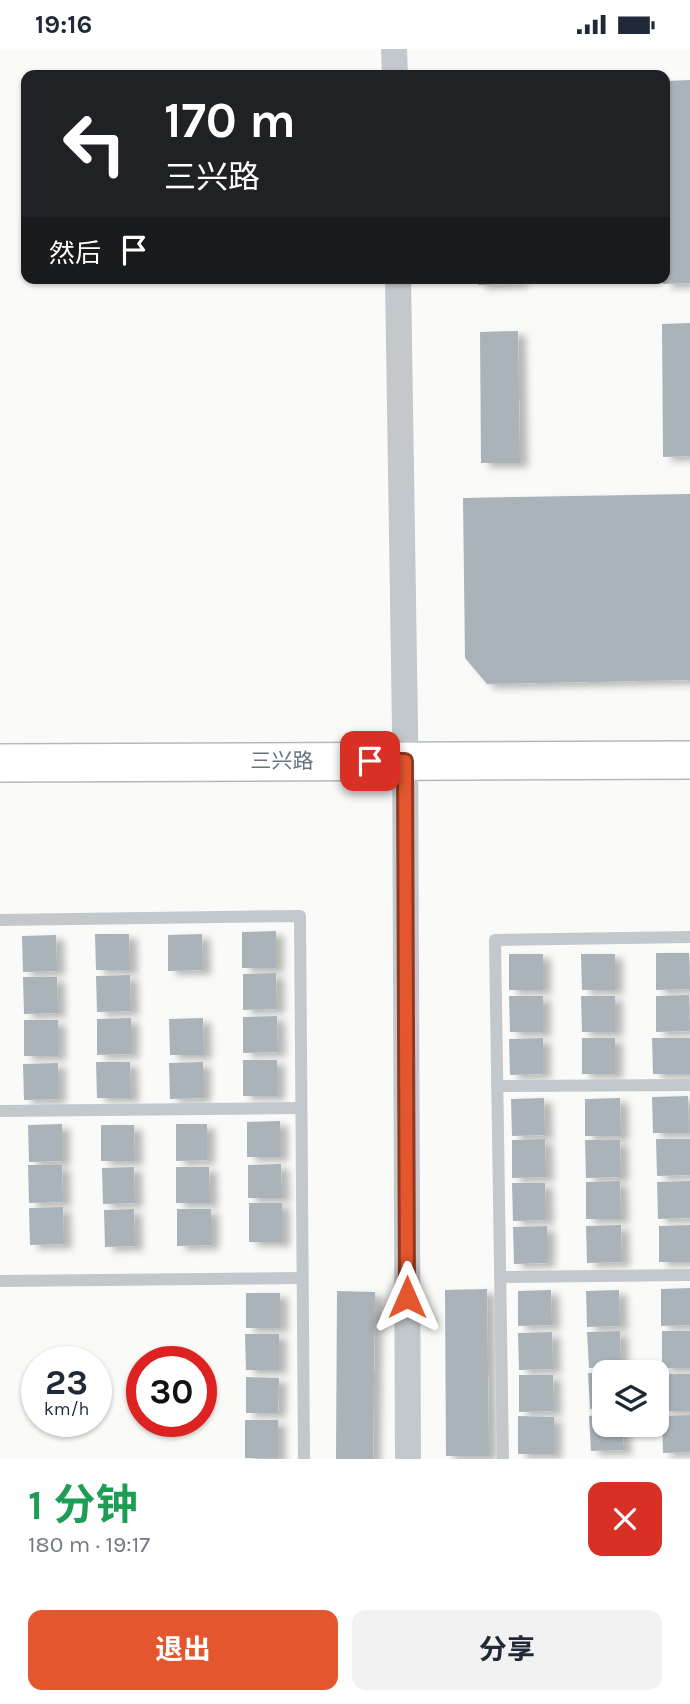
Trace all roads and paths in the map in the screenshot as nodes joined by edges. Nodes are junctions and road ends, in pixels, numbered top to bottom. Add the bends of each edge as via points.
1 (394, 49) edge
2 (395, 70) edge
3 (398, 284) edge
4 (690, 760) edge
5 (0, 763) edge
6 (405, 773) junction
7 (690, 785) edge
8 (0, 787) edge
9 (0, 920) edge
10 (690, 937) edge
11 (690, 1085) edge
12 (497, 1086) junction
13 (301, 1108) junction
14 (0, 1111) edge
15 (690, 1275) edge
16 (500, 1277) junction
17 (302, 1278) junction
18 (0, 1281) edge
19 (304, 1459) edge
20 (408, 1459) edge
21 (503, 1459) edge

1 - 2 street
3 - 6 street
4 - 6 street, 三兴路
5 - 6 street, 三兴路
6 - 7 street, 三兴路
6 - 8 street, 三兴路
6 - 20 street
9 - 13 lane via 300,916
10 - 12 lane via 495,940
11 - 12 lane
12 - 16 lane
13 - 14 lane
13 - 17 lane
15 - 16 lane
16 - 21 lane
17 - 18 lane
17 - 19 lane

